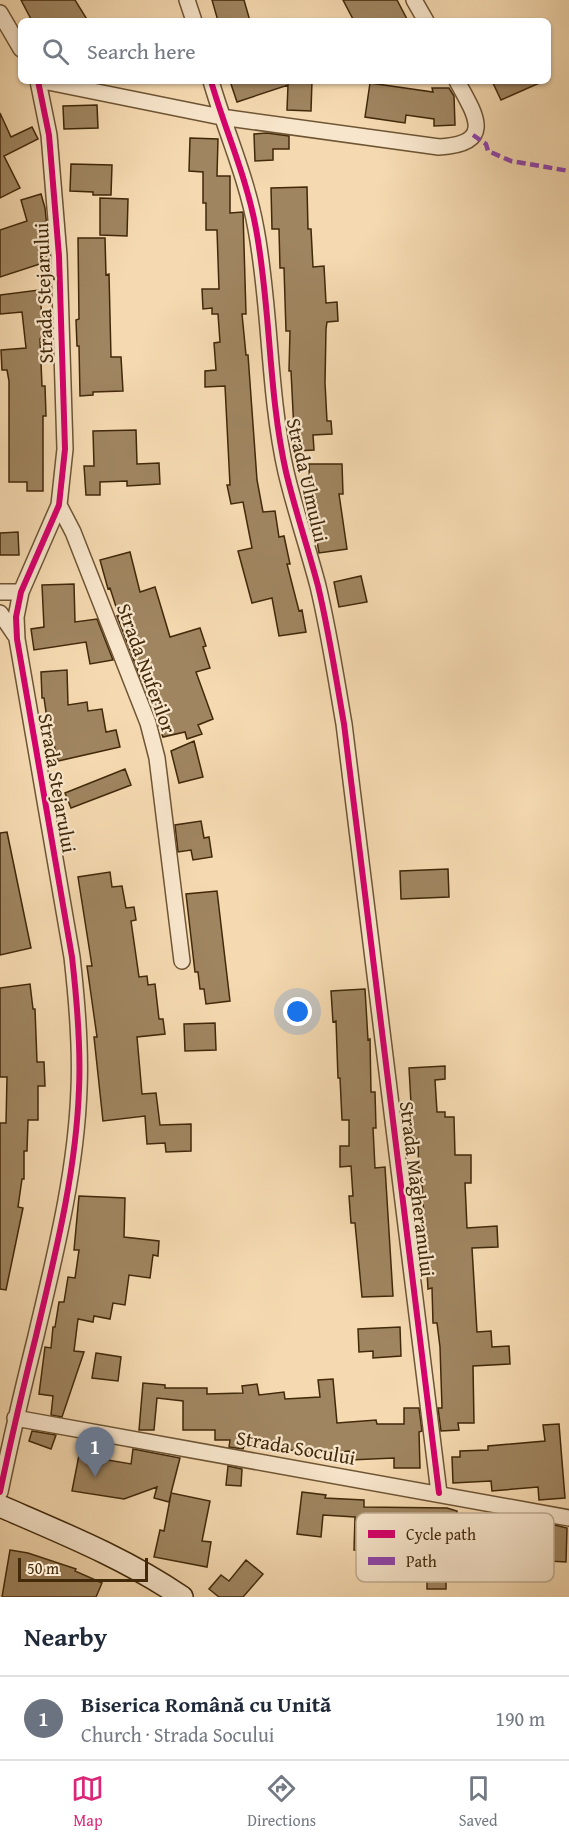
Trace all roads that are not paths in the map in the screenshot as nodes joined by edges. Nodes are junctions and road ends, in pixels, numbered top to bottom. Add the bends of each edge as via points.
1 (187, 0) edge
2 (414, 0) edge
3 (0, 13) edge
4 (193, 18) edge
5 (424, 18) edge
6 (18, 44) edge
7 (41, 84) edge
8 (56, 84) edge
9 (212, 84) edge
10 (460, 84) edge
11 (221, 117) junction
12 (59, 505) junction
13 (0, 592) edge
14 (21, 592) junction
15 (0, 613) edge
16 (16, 639) junction
17 (364, 889) joint
18 (182, 961) dead end
19 (15, 1418) junction
20 (0, 1491) edge
21 (439, 1493) junction
22 (0, 1506) edge
23 (543, 1513) edge
24 (554, 1515) edge
25 (569, 1518) edge
26 (182, 1597) edge

1 - 4 street
2 - 5 street
3 - 6 street
7 - 12 street, Strada Stejarului via 59,256 65,449
8 - 11 street
9 - 11 street, Strada Ulmului
10 - 11 street via 477,117 477,126 465,144 458,146 439,147
11 - 17 street, Strada Ulmului via 256,227 264,275 275,416 330,645
12 - 14 street, Strada Stejarului
12 - 18 street, Strada Nuferilor via 148,723 157,758
13 - 14 street
14 - 16 street, Strada Stejarului
15 - 16 street
16 - 19 street, Strada Stejarului via 72,957 79,1090 71,1173 56,1254
17 - 21 street, Strada Măgheranului
19 - 20 street, Strada Stejarului
19 - 21 street, Strada Socului
21 - 23 street, Strada Socului
22 - 26 main road via 105,1552
24 - 25 street, Strada Socului

